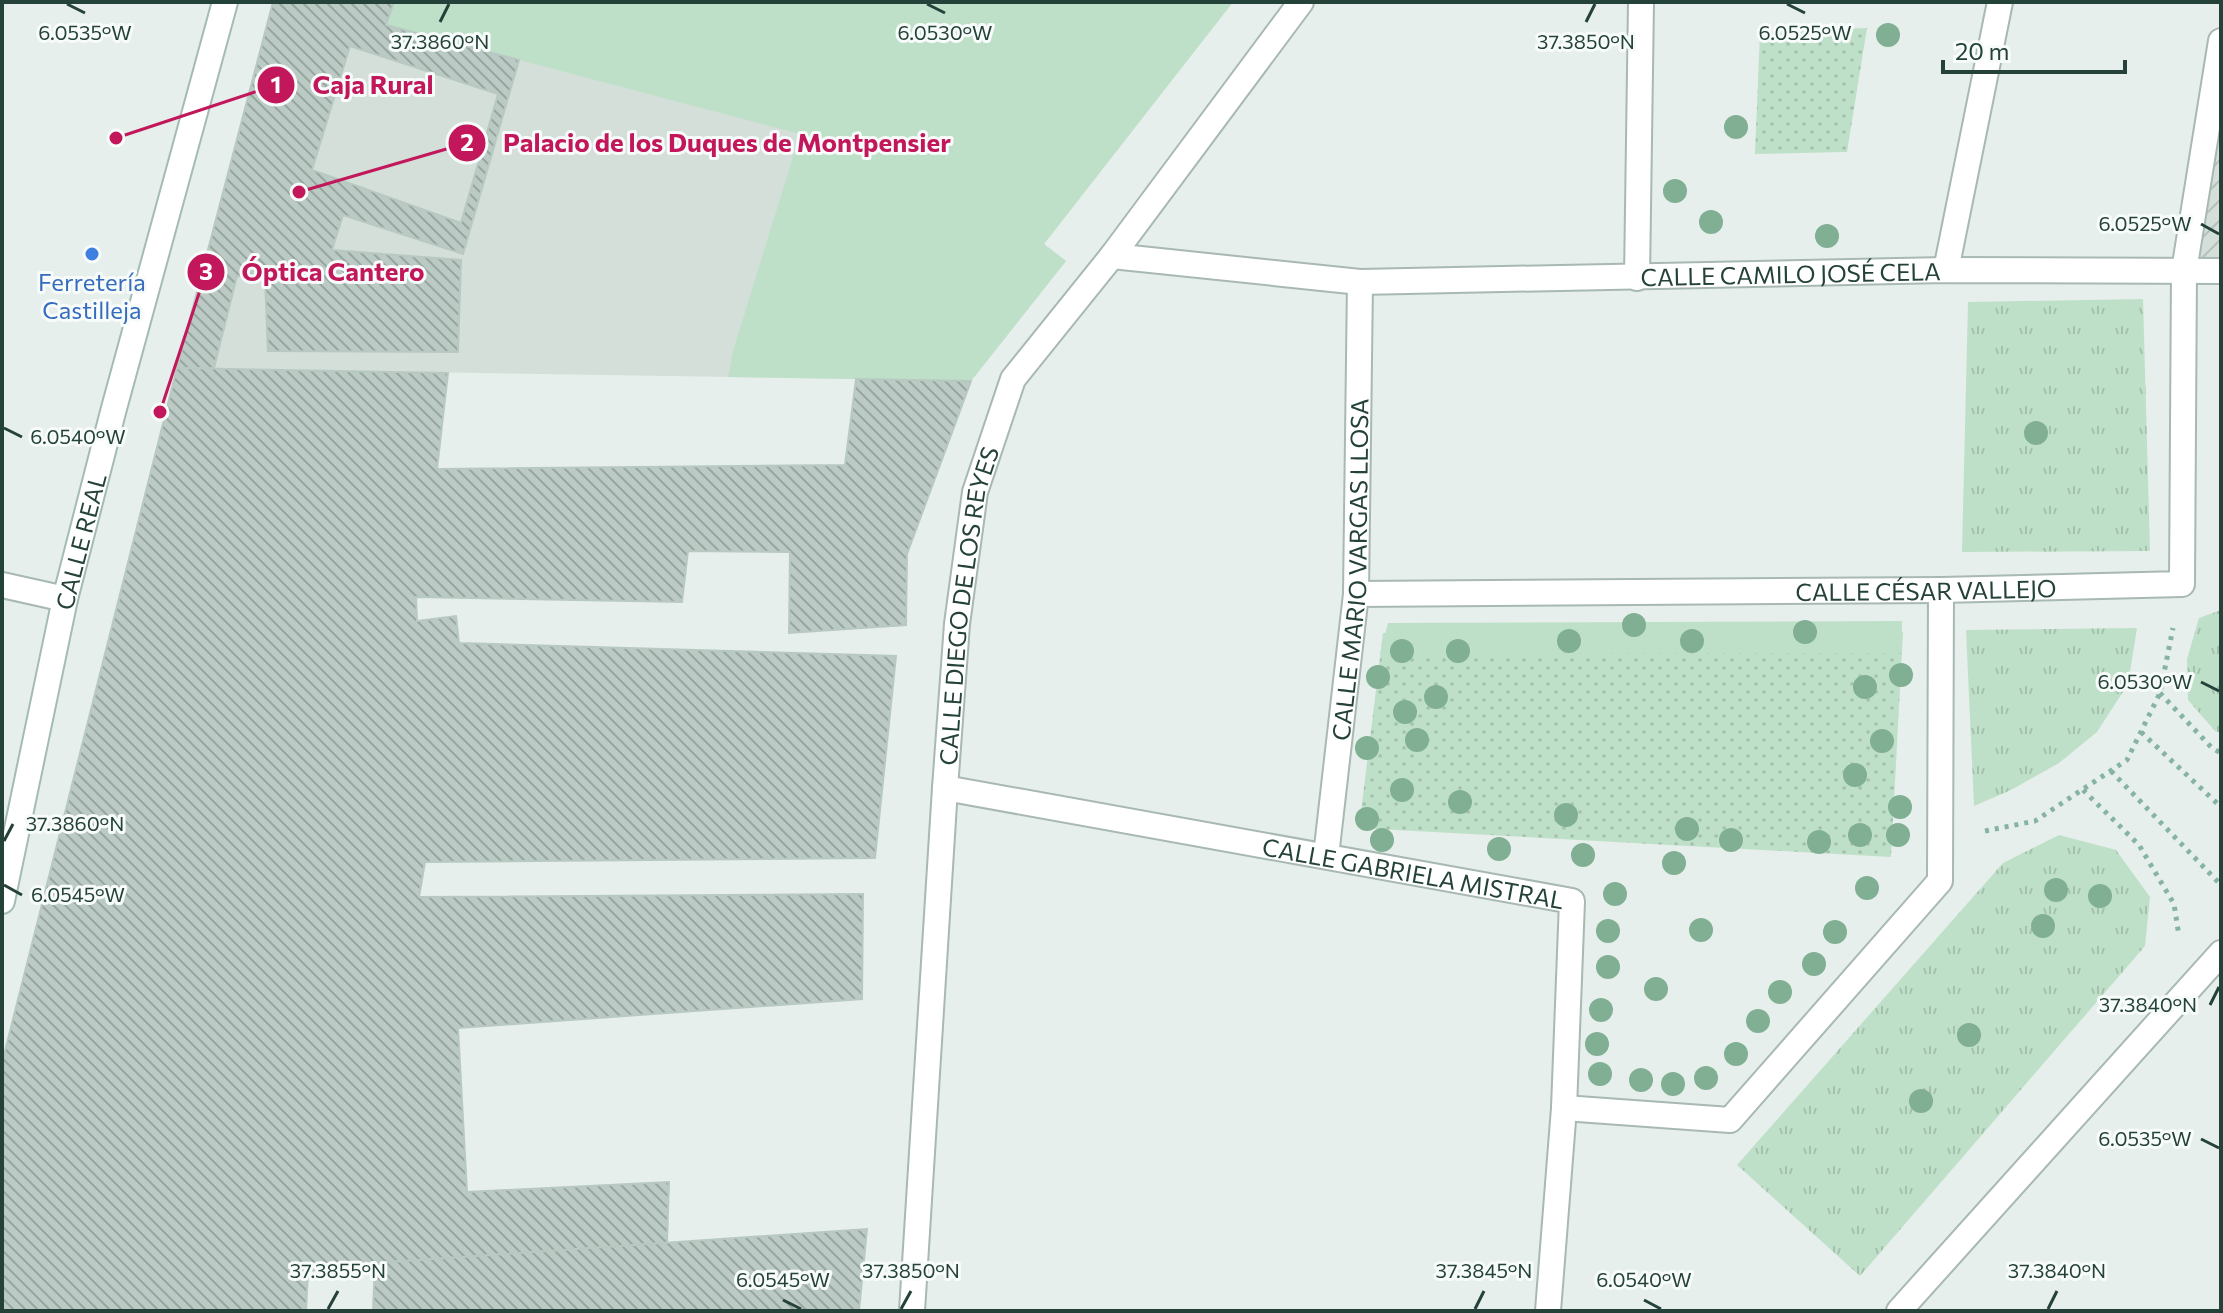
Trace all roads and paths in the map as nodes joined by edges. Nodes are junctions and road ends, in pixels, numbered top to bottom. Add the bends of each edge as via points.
1 (225, 2) edge
2 (1301, 2) edge
3 (1641, 2) edge
4 (2000, 2) edge
5 (2221, 41) edge
6 (1112, 256) junction
7 (1946, 270) junction
8 (2184, 271) junction
9 (2221, 271) edge
10 (1637, 278) junction
11 (1360, 282) junction
12 (2182, 584) junction
13 (2, 585) edge
14 (1941, 590) junction
15 (1356, 594) junction
16 (65, 599) junction
17 (2160, 693) junction
18 (2141, 732) junction
19 (2221, 753) edge
20 (2111, 771) junction
21 (945, 788) junction
22 (2083, 790) junction
23 (2221, 807) edge
24 (1939, 841) junction
25 (1326, 856) junction
26 (2221, 885) edge
27 (2, 901) edge
28 (2221, 953) edge
29 (2187, 991) junction
30 (1564, 1108) junction
31 (912, 1311) edge
32 (1548, 1311) edge
33 (1899, 1311) edge

1 - 16 street, CALLE REAL
2 - 6 street, CALLE DIEGO DE LOS REYES
3 - 10 street
4 - 7 street
5 - 8 street
6 - 11 street, CALLE CAMILO JOSÉ CELA
6 - 21 street, CALLE DIEGO DE LOS REYES via 1013,379 975,492 957,624
7 - 8 street, CALLE CAMILO JOSÉ CELA
7 - 10 street, CALLE CAMILO JOSÉ CELA
8 - 9 street, CALLE CAMILO JOSÉ CELA
8 - 12 street
10 - 11 street, CALLE CAMILO JOSÉ CELA
11 - 15 street, CALLE MARIO VARGAS LLOSA
12 - 14 street, CALLE CÉSAR VALLEJO
12 - 17 path
13 - 16 street
14 - 15 street, CALLE CÉSAR VALLEJO
14 - 24 street
15 - 25 street, CALLE MARIO VARGAS LLOSA
16 - 27 street, CALLE REAL
17 - 18 path
17 - 19 path
18 - 20 path via 2127,760
18 - 23 path
20 - 22 path
20 - 26 path
21 - 25 street, CALLE GABRIELA MISTRAL
21 - 31 street, CALLE DIEGO DE LOS REYES
22 - 24 path via 2035,821
22 - 29 path via 2139,845 2174,904
24 - 30 street via 1940,881 1730,1120
25 - 30 street, CALLE GABRIELA MISTRAL via 1572,901
28 - 29 street
29 - 33 street
30 - 32 street, CALLE GABRIELA MISTRAL

